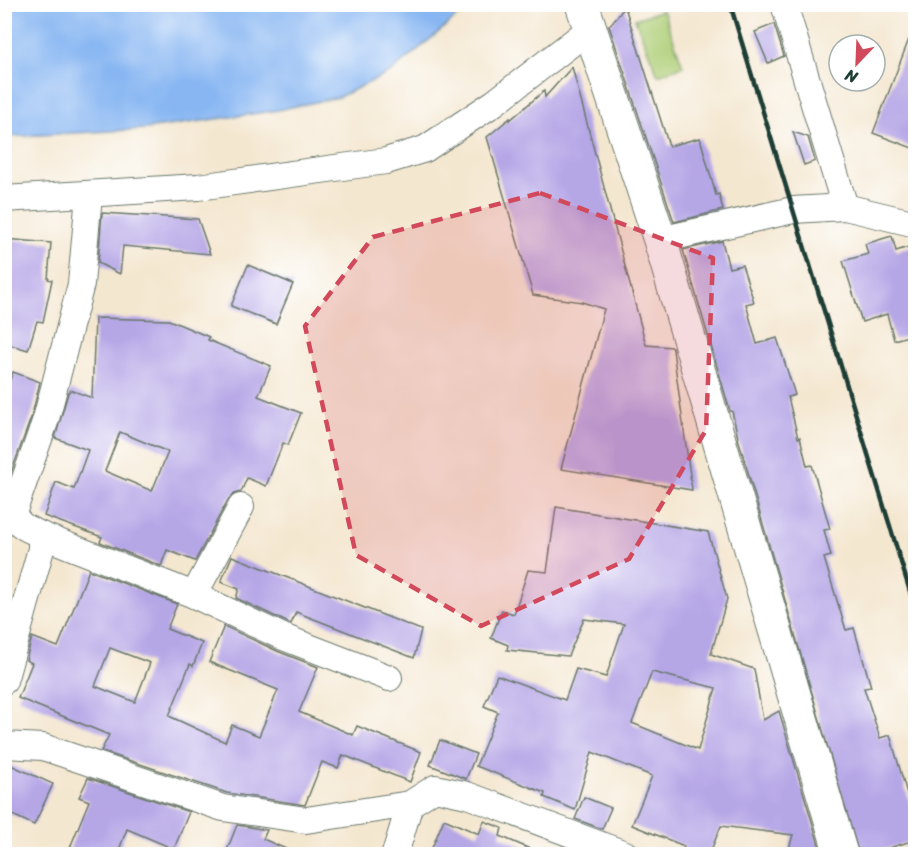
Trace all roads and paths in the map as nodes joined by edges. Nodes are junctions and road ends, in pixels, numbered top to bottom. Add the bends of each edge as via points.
1 (784, 4) edge
2 (586, 16) edge
3 (89, 195) junction
4 (4, 199) edge
5 (845, 207) junction
6 (915, 224) edge
7 (660, 240) junction
8 (241, 507) dead end
9 (41, 535) junction
10 (194, 595) junction
11 (389, 678) dead end
12 (4, 681) edge
13 (4, 745) edge
14 (410, 804) junction
15 (395, 855) edge
16 (625, 855) edge
17 (841, 855) edge

1 - 5 street
2 - 3 street via 494,103 425,150 386,161 221,184
2 - 7 street
3 - 4 street
3 - 9 street via 81,284 46,419 15,510 18,523
5 - 6 street
5 - 7 street via 793,210
7 - 17 street
8 - 10 street
9 - 10 street
9 - 12 street via 41,549
10 - 11 street via 283,637
13 - 14 street via 43,747 223,808 306,820
14 - 15 street
14 - 16 street via 435,788 467,795

